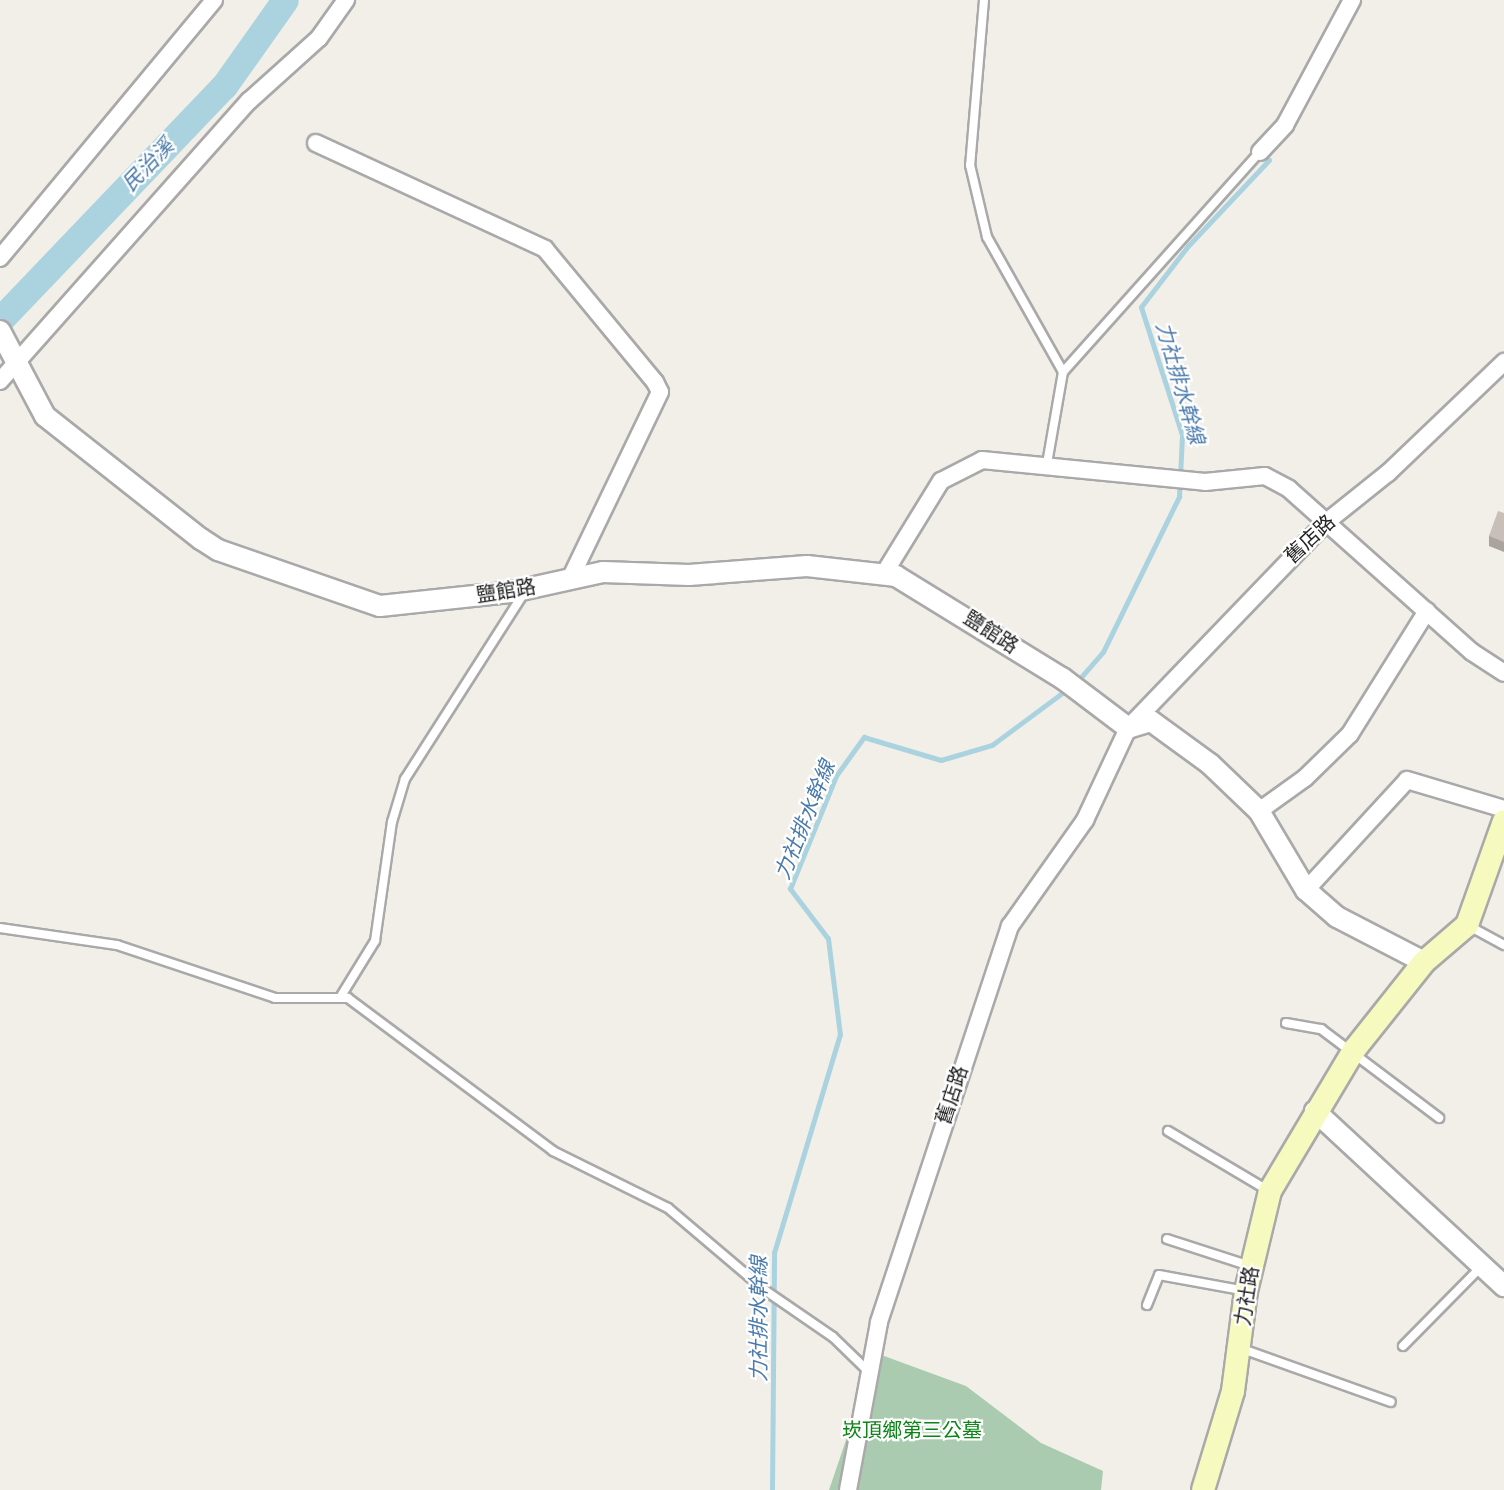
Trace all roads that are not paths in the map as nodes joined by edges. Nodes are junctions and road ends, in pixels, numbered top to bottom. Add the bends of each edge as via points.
1 (214, 0) edge
2 (346, 0) edge
3 (984, 0) edge
4 (1352, 0) edge
5 (316, 143) dead end
6 (1260, 152) joint
7 (0, 258) edge
8 (0, 331) edge
9 (14, 358) junction
10 (1504, 362) edge
11 (1063, 372) junction
12 (0, 381) edge
13 (1047, 464) junction
14 (1324, 524) junction
15 (885, 572) junction
16 (570, 579) junction
17 (526, 589) junction
18 (1427, 611) junction
19 (1504, 673) edge
20 (1128, 728) junction
21 (1504, 809) edge
22 (1259, 811) junction
23 (1504, 830) edge
24 (1306, 890) junction
25 (1467, 925) junction
26 (0, 928) edge
27 (1504, 945) edge
28 (1424, 962) junction
29 (341, 996) junction
30 (1286, 1023) dead end
31 (1354, 1050) junction
32 (1316, 1111) junction
33 (1439, 1118) dead end
34 (1168, 1131) dead end
35 (1270, 1191) junction
36 (1167, 1239) dead end
37 (1251, 1266) junction
38 (1482, 1266) junction
39 (1504, 1286) edge
40 (1246, 1291) junction
41 (1147, 1305) dead end
42 (1403, 1346) dead end
43 (1239, 1348) junction
44 (868, 1371) junction
45 (1391, 1402) dead end
46 (848, 1490) edge
47 (1203, 1490) edge

1 - 7 street
2 - 9 street via 318,38 249,101
3 - 11 lane via 970,165 987,237
4 - 6 street via 1285,125
5 - 16 street via 545,249 655,382 660,392
6 - 11 lane
8 - 9 street, 鹽館路
9 - 12 street
9 - 17 street, 鹽館路 via 45,416 218,550 380,606
10 - 14 street, 舊店路 via 1421,443
11 - 13 lane
13 - 14 street via 1195,481 1275,478
13 - 15 street via 982,460 960,467 927,497
14 - 18 street
14 - 20 street, 舊店路
15 - 16 street, 鹽館路 via 807,566 689,575 603,572
15 - 20 street, 鹽館路 via 926,590 1088,695
16 - 17 street, 鹽館路
17 - 29 lane via 405,778 392,822 375,941
18 - 19 street via 1472,652
18 - 22 street via 1350,734 1305,778
20 - 22 street via 1150,722 1242,789
20 - 44 street, 舊店路 via 1084,820 1006,936 879,1322
21 - 24 street via 1407,780
22 - 24 street
23 - 25 main road, 力社路
24 - 28 street via 1337,916
25 - 27 lane
25 - 28 main road, 力社路
26 - 29 lane via 117,945 275,998
28 - 31 main road, 力社路
29 - 44 lane via 553,1151 668,1208 766,1291 833,1337
30 - 31 lane via 1321,1029
31 - 32 main road, 力社路
31 - 33 lane
32 - 35 main road, 力社路
32 - 38 street
34 - 35 lane
35 - 37 main road, 力社路
36 - 37 lane
37 - 40 main road, 力社路
38 - 39 street
38 - 42 lane
40 - 41 lane via 1159,1275
40 - 43 main road, 力社路
43 - 45 lane
43 - 47 main road, 力社路 via 1223,1436
44 - 46 street, 舊店路

